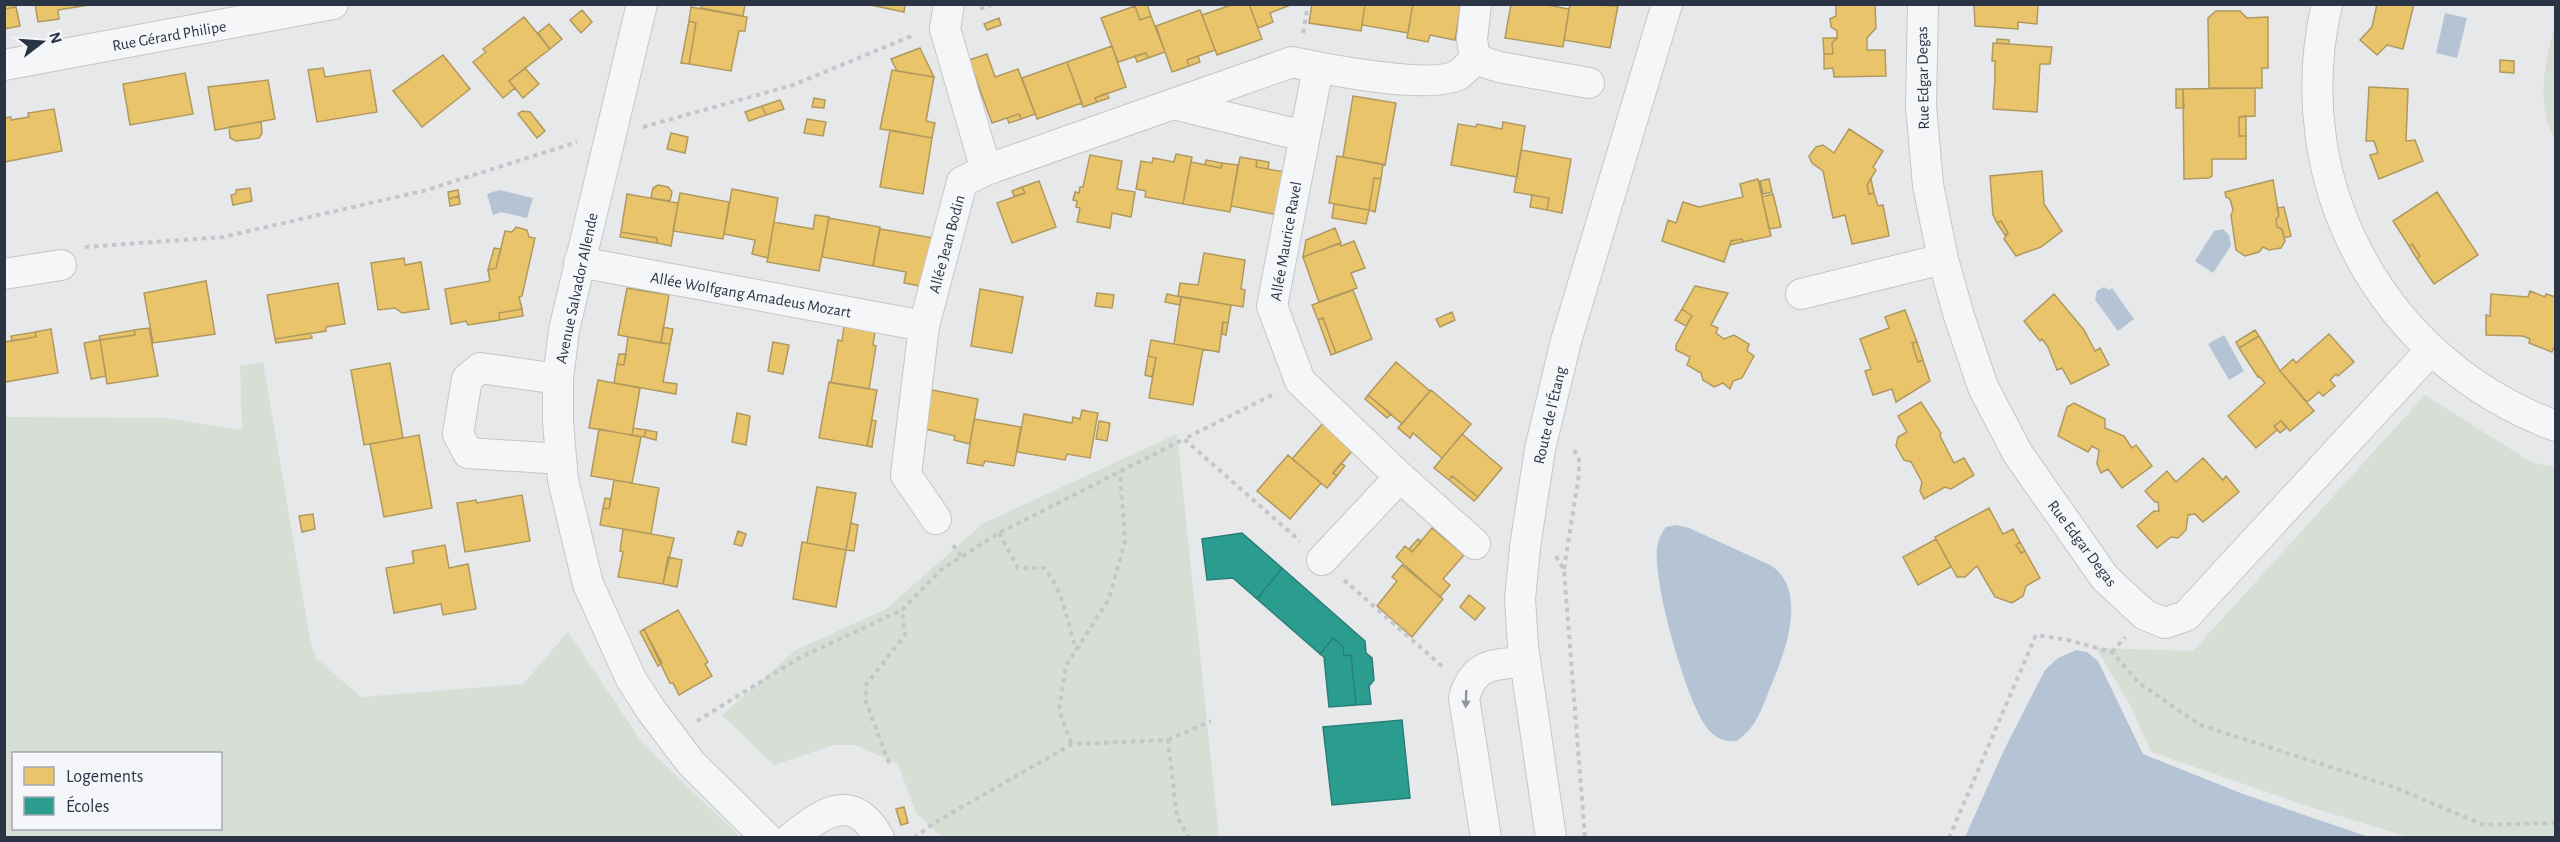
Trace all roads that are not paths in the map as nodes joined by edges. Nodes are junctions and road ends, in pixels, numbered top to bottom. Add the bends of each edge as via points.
1 (333, 4) edge
2 (642, 4) edge
3 (1476, 4) edge
4 (1667, 4) edge
5 (1923, 4) edge
6 (2326, 4) edge
7 (948, 13) edge
8 (1475, 59) junction
9 (4, 65) edge
10 (1318, 68) junction
11 (1589, 82) dead end
12 (1173, 104) junction
13 (1304, 136) junction
14 (986, 170) junction
15 (1943, 259) junction
16 (579, 262) junction
17 (61, 265) road end
18 (4, 274) edge
19 (1801, 294) dead end
20 (924, 326) junction
21 (2431, 350) junction
22 (558, 379) junction
23 (2556, 426) edge
24 (561, 459) junction
25 (1400, 477) junction
26 (936, 519) dead end
27 (1475, 544) dead end
28 (1322, 560) road end
29 (1524, 662) junction
30 (767, 837) edge
31 (791, 837) edge
32 (879, 837) edge
33 (1486, 837) edge
34 (1551, 837) edge

1 - 9 street, Rue Gérard Philipe
2 - 16 street, Avenue Salvador Allende
3 - 8 street via 1472,39
4 - 29 street, Route de l'Étang via 1566,341 1540,449 1520,599
5 - 15 street, Rue Edgar Degas via 1921,106 1928,185
6 - 21 street via 2317,106 2327,174 2361,261 2391,306
7 - 14 street via 945,29
8 - 10 street, Allée Jean Bodin via 1458,75 1427,80
8 - 11 street via 1499,67
10 - 12 street, Allée Jean Bodin via 1292,62
10 - 13 street, Allée Maurice Ravel
12 - 13 street
12 - 14 street, Allée Jean Bodin
13 - 25 street, Allée Maurice Ravel via 1272,306 1300,381
14 - 20 street, Allée Jean Bodin via 962,182
15 - 19 street
15 - 21 street, Rue Edgar Degas via 1983,387 2018,454 2105,578 2145,615 2164,623 2186,616
16 - 20 street, Allée Wolfgang Amadeus Mozart
16 - 22 street, Avenue Salvador Allende
17 - 18 street
20 - 26 street, Allée Jean Bodin via 906,475
21 - 23 street via 2481,389
22 - 24 street, Avenue Salvador Allende
22 - 24 street via 480,368 467,379 458,434 468,453
24 - 30 street, Avenue Salvador Allende via 588,584 631,679 691,763
25 - 27 street, Allée Maurice Ravel
25 - 28 street
29 -> 33 street via 1484,668 1472,676 1464,698
29 - 34 street, Route de l'Étang
31 - 32 street via 814,819 843,808 858,812

